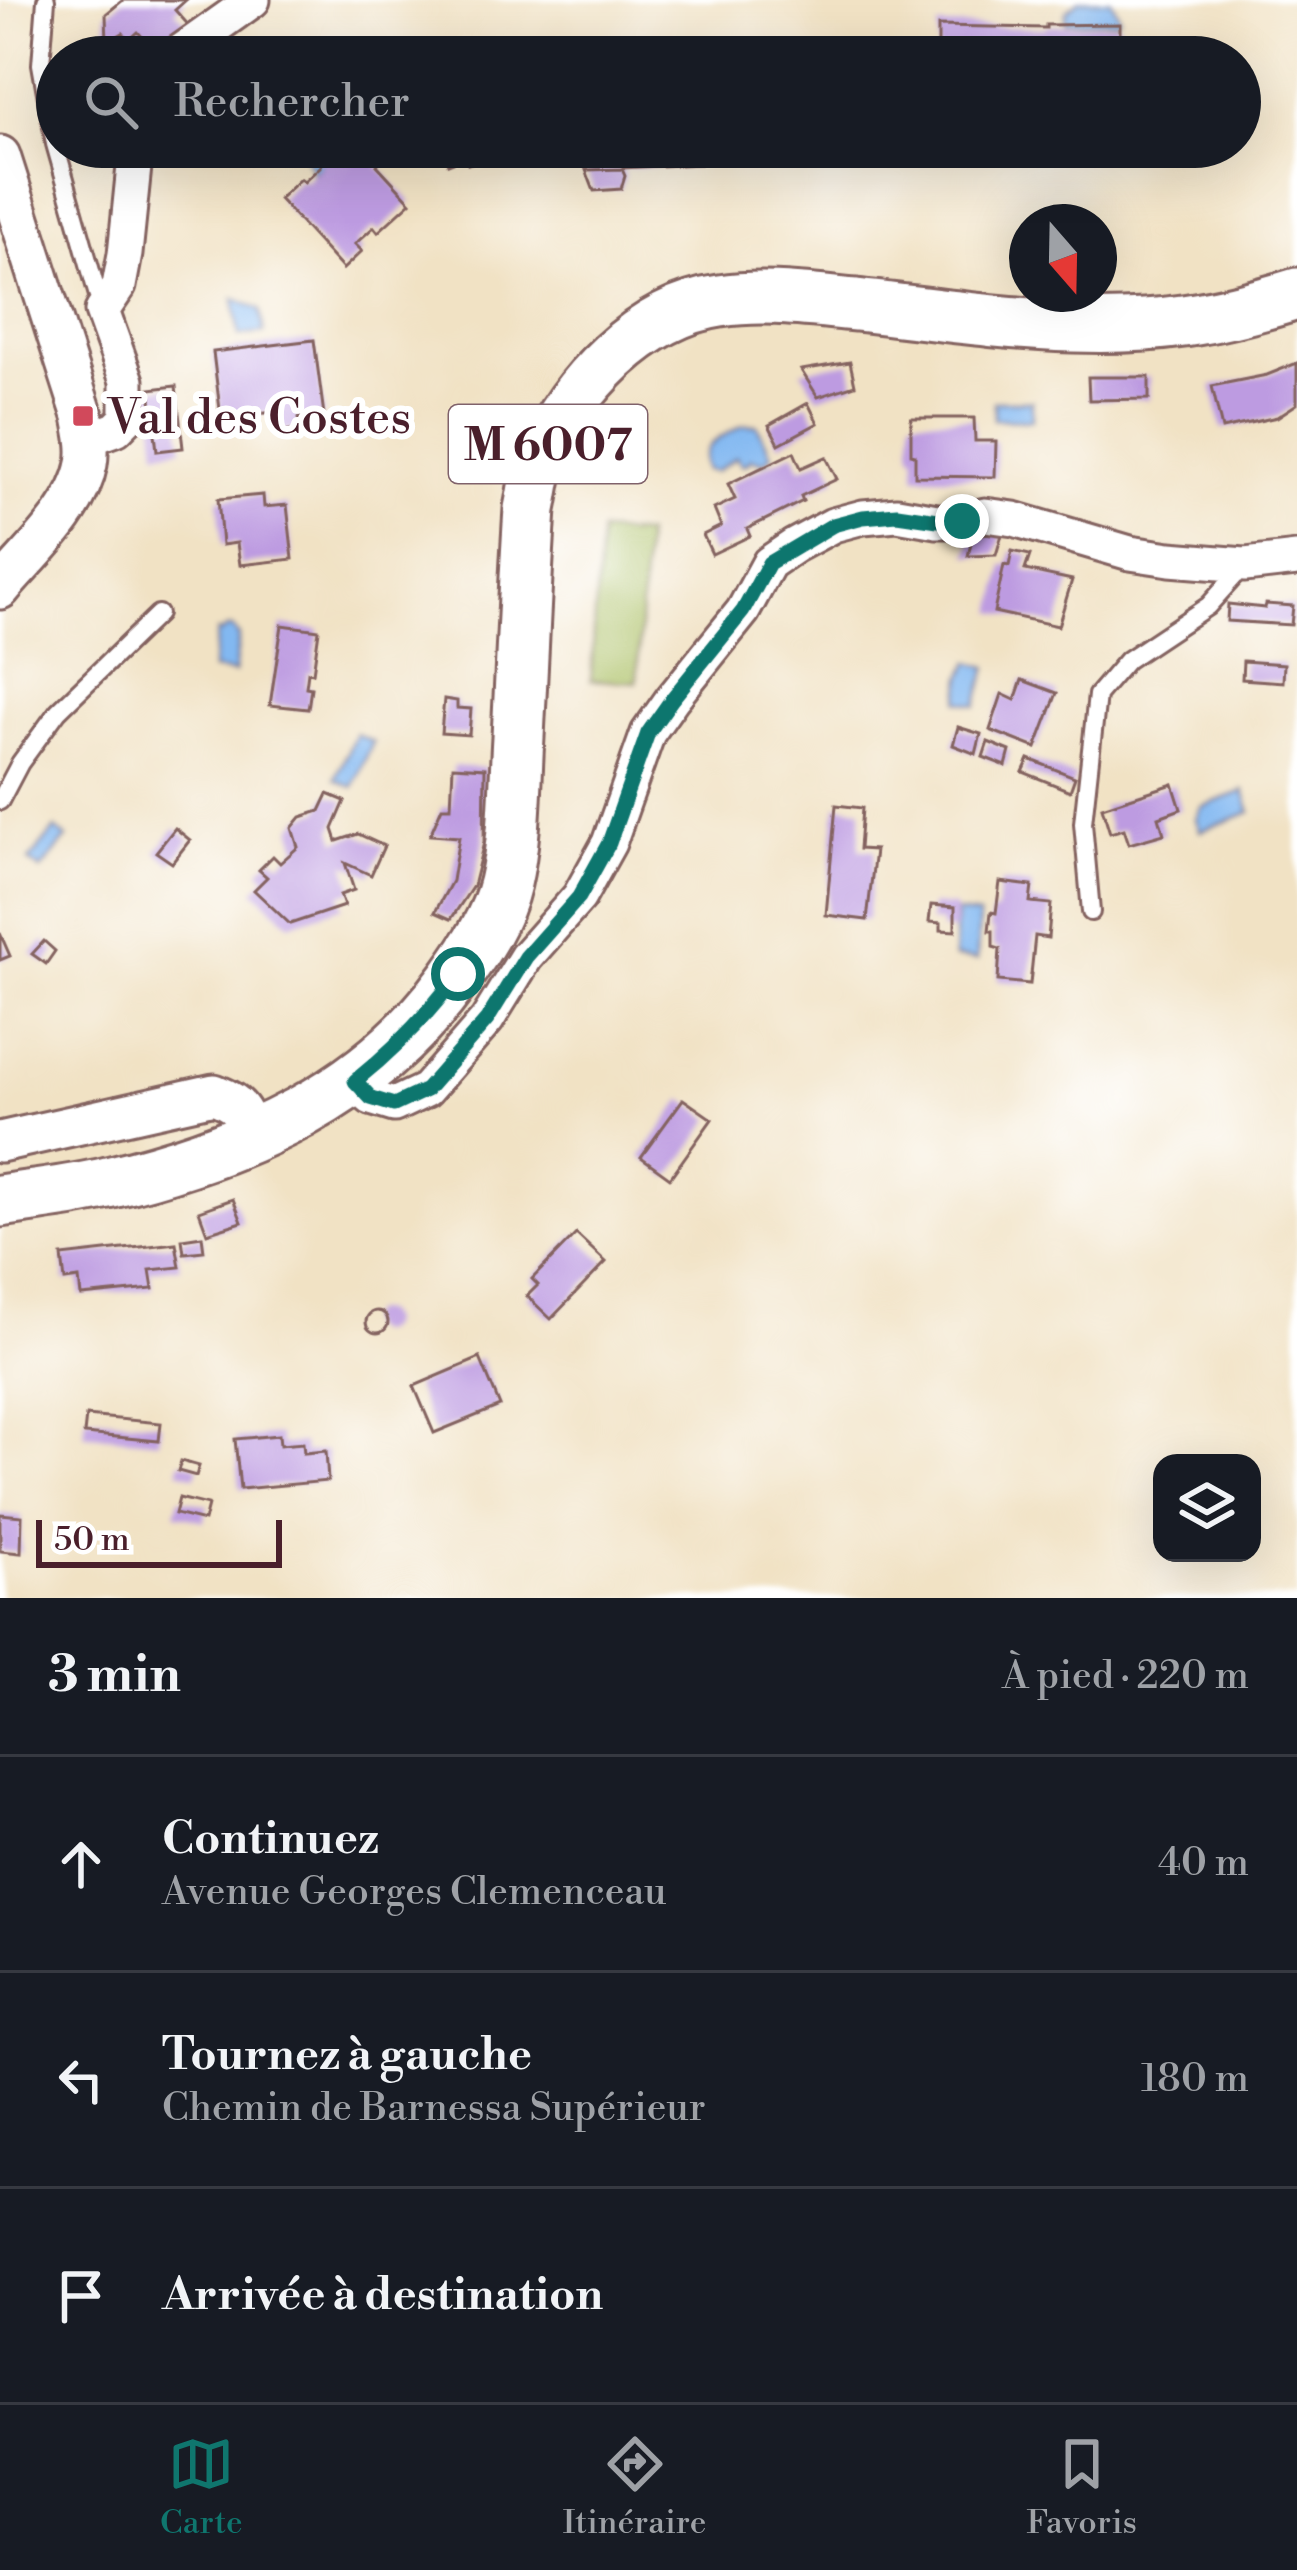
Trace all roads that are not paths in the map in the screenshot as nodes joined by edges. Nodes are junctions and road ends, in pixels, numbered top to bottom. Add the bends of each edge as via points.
1 (46, 0) edge
2 (253, 0) edge
3 (43, 36) edge
4 (202, 36) edge
5 (0, 156) edge
6 (63, 168) edge
7 (134, 168) edge
8 (1297, 294) edge
9 (102, 311) junction
10 (88, 439) junction
11 (1297, 560) edge
12 (1245, 565) junction
13 (0, 589) edge
14 (158, 614) dead end
15 (0, 801) edge
16 (1090, 912) dead end
17 (355, 1081) junction
18 (250, 1137) junction
19 (0, 1142) edge
20 (0, 1201) edge

1 - 3 lane
2 - 4 street
5 - 10 street
6 - 9 lane
7 - 9 street via 118,286
8 - 17 main road, M 6007 via 1187,323 1132,328 773,297 715,301 624,346 588,378 540,460 505,886 485,933 432,1010
9 - 10 street via 127,381 127,418
10 - 13 street via 74,497
11 - 12 street
12 - 16 lane via 1208,606 1126,660 1097,695 1083,823
12 - 17 street via 1130,553 985,515 863,517 794,546 769,563 743,611 648,733 609,843 579,897 526,957 487,1020 426,1090 394,1105 371,1098
14 - 15 lane via 58,711
17 - 18 main road, M 6007
18 - 19 street via 235,1102 214,1094
18 - 20 main road, M 6007 via 105,1184

